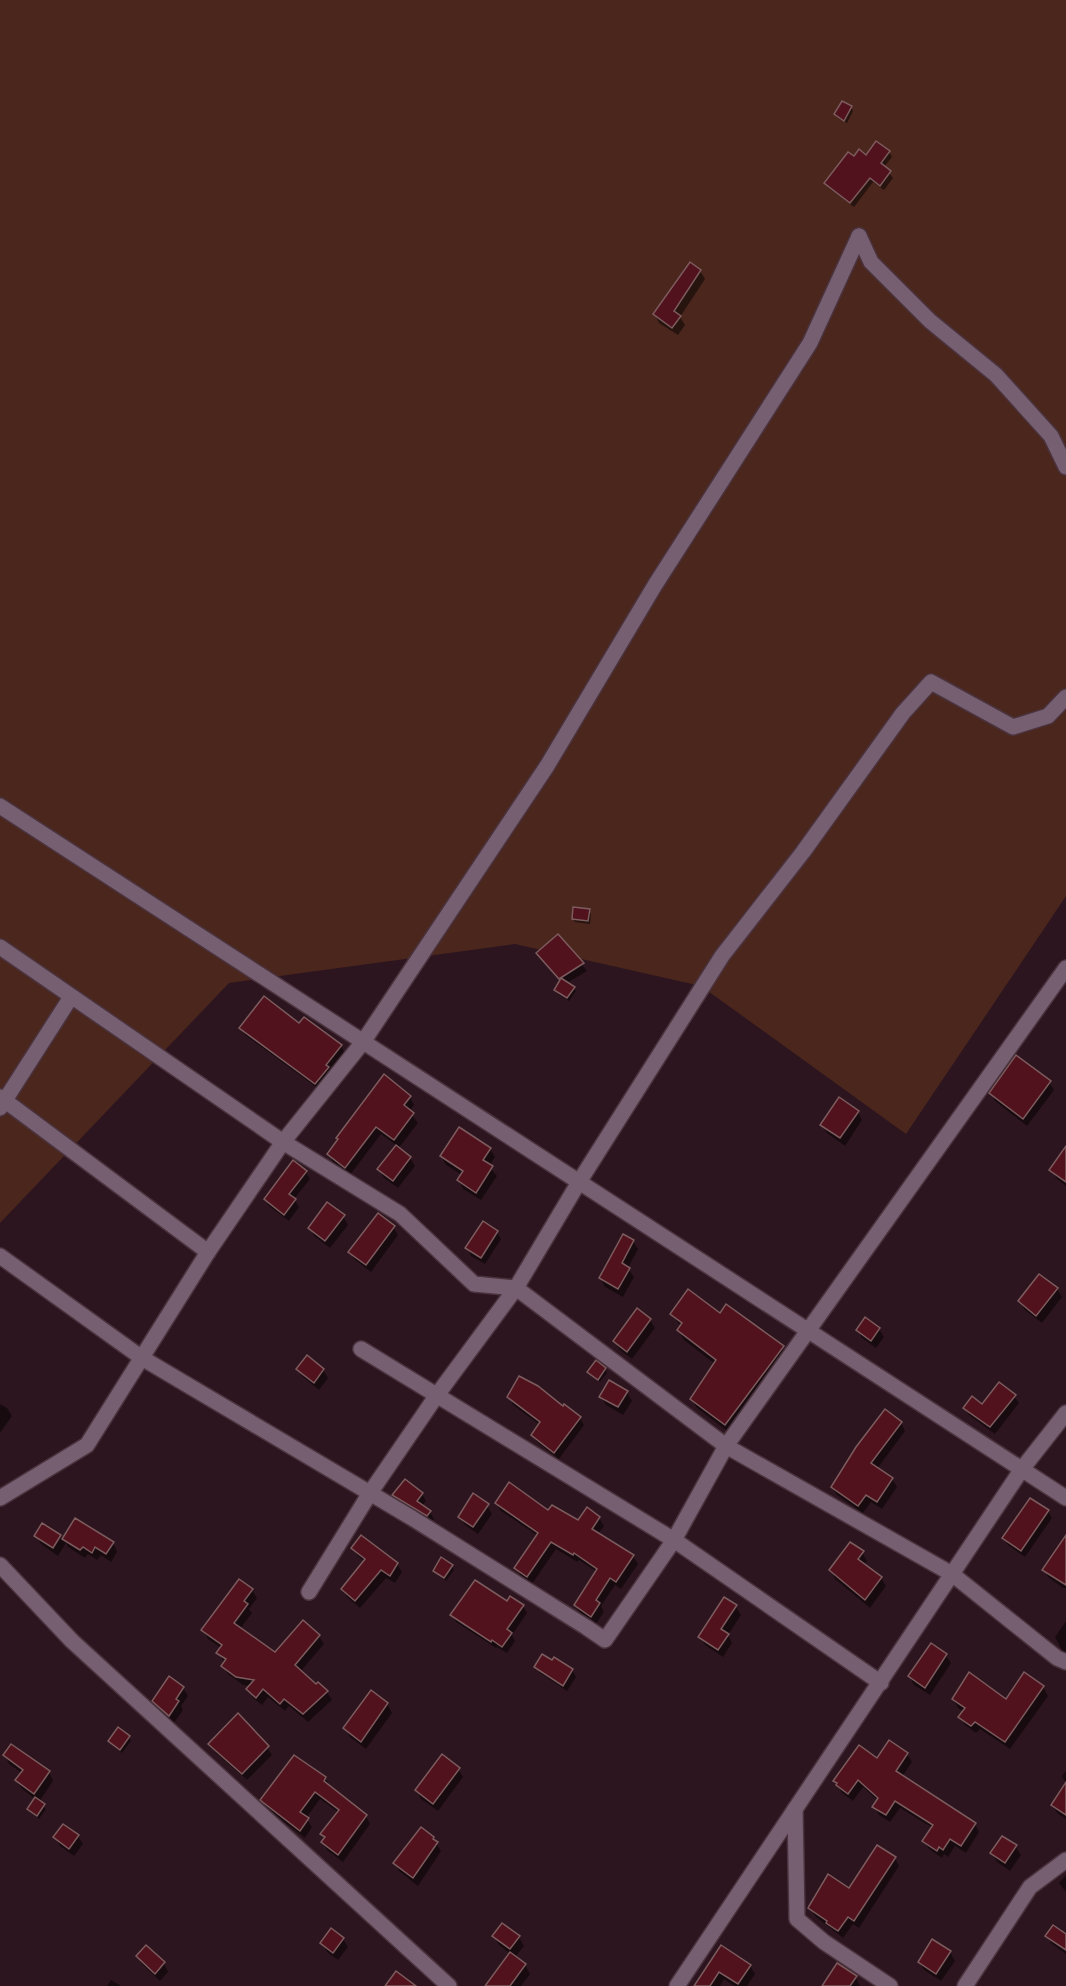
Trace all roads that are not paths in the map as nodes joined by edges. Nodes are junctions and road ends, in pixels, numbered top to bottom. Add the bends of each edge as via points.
1 (1066, 467) edge
2 (1066, 696) edge
3 (0, 807) edge
4 (0, 947) edge
5 (1066, 968) edge
6 (70, 997) junction
7 (363, 1042) junction
8 (2, 1102) edge
9 (283, 1142) junction
10 (579, 1182) junction
11 (208, 1252) junction
12 (0, 1256) edge
13 (516, 1288) junction
14 (807, 1330) junction
15 (361, 1349) dead end
16 (142, 1358) junction
17 (437, 1395) junction
18 (1066, 1413) edge
19 (726, 1446) junction
20 (1022, 1469) junction
21 (370, 1493) junction
22 (0, 1498) edge
23 (1066, 1498) edge
24 (674, 1540) junction
25 (0, 1565) edge
26 (952, 1574) junction
27 (309, 1592) dead end
28 (1066, 1662) edge
29 (881, 1683) junction
30 (795, 1809) junction
31 (1066, 1860) edge
32 (681, 1984) edge
33 (449, 1986) edge
34 (890, 1986) edge
35 (965, 1986) edge

1 - 7 street via 1051,436 1004,383 930,321 871,262 859,236 810,343 655,585 547,766
2 - 10 street via 1048,717 1013,727 931,681 722,956
3 - 7 street
4 - 6 street
5 - 14 street
6 - 8 street
6 - 9 street
7 - 9 street
7 - 10 street
8 - 11 street
9 - 11 street
9 - 13 street via 400,1214 474,1284
10 - 13 street
10 - 14 street
11 - 16 street
12 - 16 street
13 - 17 street
13 - 19 street
14 - 19 street
14 - 20 street
15 - 17 street
16 - 21 street
16 - 22 street via 87,1445
17 - 21 street
17 - 24 street
18 - 20 street
19 - 24 street
19 - 26 street
20 - 23 street
20 - 26 street
21 - 24 street via 605,1640
21 - 27 street
24 - 29 street
25 - 33 street via 72,1641
26 - 28 street
26 - 29 street
29 - 30 street
30 - 32 street
30 - 34 street via 797,1919
31 - 35 street via 1030,1887

